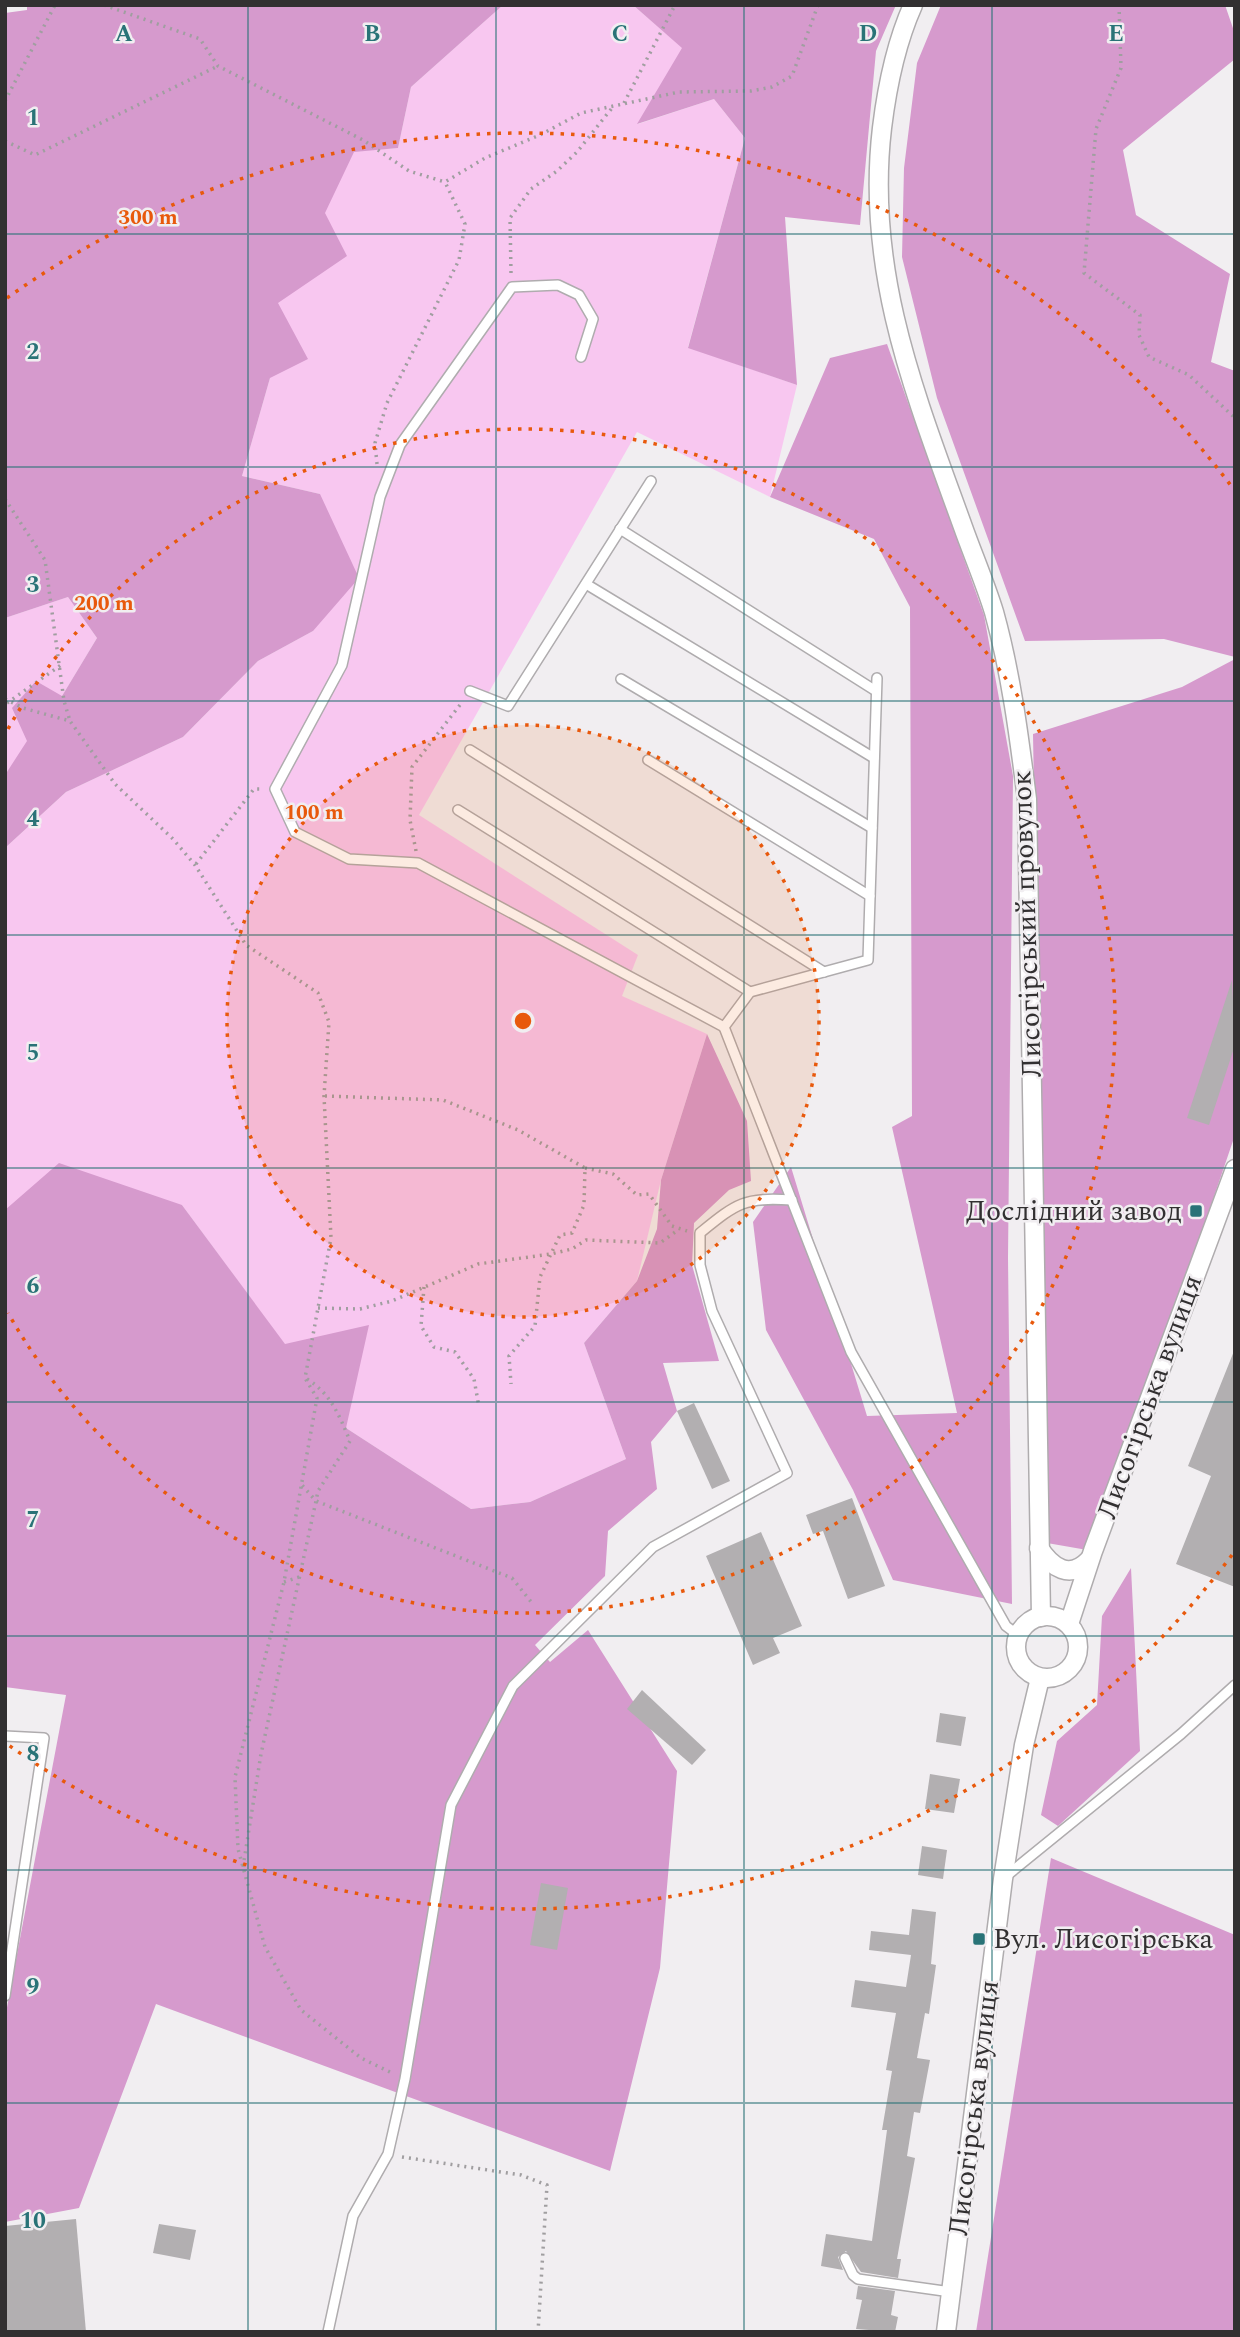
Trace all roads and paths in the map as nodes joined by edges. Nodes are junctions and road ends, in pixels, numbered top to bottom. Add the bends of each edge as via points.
1 (55, 5) edge
2 (104, 5) edge
3 (675, 5) edge
4 (818, 5) edge
5 (913, 5) edge
6 (1119, 5) edge
7 (218, 66) junction
8 (5, 101) edge
9 (624, 103) junction
10 (614, 107) junction
11 (5, 141) edge
12 (445, 182) junction
13 (512, 287) junction
14 (581, 356) dead end
15 (1235, 418) edge
16 (652, 481) dead end
17 (380, 497) junction
18 (5, 499) edge
19 (620, 529) junction
20 (586, 584) junction
21 (61, 666) junction
22 (877, 678) dead end
23 (621, 679) dead end
24 (470, 691) joint
25 (876, 691) junction
26 (6, 702) edge
27 (70, 721) junction
28 (470, 750) dead end
29 (874, 758) junction
30 (648, 760) dead end
31 (275, 789) junction
32 (458, 810) dead end
33 (872, 828) junction
34 (418, 863) junction
35 (195, 865) junction
36 (870, 896) junction
37 (824, 972) junction
38 (750, 992) junction
39 (724, 1027) junction
40 (324, 1096) junction
41 (585, 1168) junction
42 (1235, 1170) edge
43 (792, 1200) junction
44 (678, 1230) junction
45 (700, 1233) junction
46 (551, 1254) junction
47 (424, 1287) junction
48 (318, 1308) junction
49 (305, 1378) junction
50 (511, 1384) dead end
51 (479, 1407) dead end
52 (300, 1484) junction
53 (316, 1501) junction
54 (1039, 1548) junction
55 (1089, 1560) junction
56 (302, 1576) junction
57 (284, 1582) junction
58 (533, 1603) dead end
59 (1041, 1617) junction
60 (1069, 1625) junction
61 (1018, 1635) junction
62 (1040, 1678) junction
63 (1235, 1685) edge
64 (5, 1736) edge
65 (242, 1869) junction
66 (1003, 1879) junction
67 (5, 1996) edge
68 (405, 2080) junction
69 (388, 2154) junction
70 (845, 2258) dead end
71 (951, 2292) junction
72 (328, 2332) edge
73 (538, 2332) edge
74 (946, 2332) edge

1 - 8 path
2 - 7 path via 200,39
3 - 9 path
4 - 9 path via 792,76 772,87 679,92
5 - 54 street, Лисогірський провулок via 885,105 878,187 880,245 887,293 912,386 994,611 1014,704 1027,799
6 - 15 path via 1121,68 1096,129 1084,273 1140,315 1139,335 1149,357 1189,375
7 - 11 path via 35,155
7 - 12 path via 363,140 409,171
9 - 10 path
10 - 12 path via 581,113
10 - 13 path via 577,152 531,189 510,218
12 - 17 path via 465,224 459,260 387,403 375,443
13 - 14 lane via 558,285 579,295 593,319
13 - 17 lane via 400,445
16 - 19 lane
17 - 31 lane via 342,665
18 - 21 path via 46,560
19 - 20 lane
19 - 25 lane
20 - 24 lane via 508,706
20 - 29 lane
21 - 26 path
21 - 27 path
22 - 25 lane
23 - 33 lane
24 - 34 path via 412,767 410,820
25 - 29 lane
26 - 27 path
27 - 35 path via 115,784
28 - 37 lane
29 - 33 lane
30 - 36 lane
31 - 34 lane via 295,832 349,859
31 - 35 path via 254,789
32 - 38 lane
33 - 36 lane
34 - 39 lane
35 - 40 path via 246,945 318,993 328,1021
36 - 37 lane via 868,960
37 - 38 lane
38 - 39 lane
39 - 43 lane
40 - 41 path via 443,1100 518,1130
40 - 48 path via 331,1238
41 - 44 path via 613,1174 637,1195 649,1194
41 - 46 path via 584,1205 572,1233 560,1235
42 - 55 street, Лисогірська вулиця
43 - 45 lane via 754,1198 729,1210
43 - 61 lane via 851,1352 1006,1626
44 - 45 path
44 - 46 path via 660,1243 586,1240
45 - 68 lane via 700,1265 712,1311 787,1473 653,1547 513,1686 452,1805
46 - 47 path via 478,1264
46 - 50 path via 540,1277 535,1326 509,1356
47 - 48 path via 360,1309
47 - 51 path via 421,1326 434,1347 456,1352 474,1379
48 - 49 path
49 - 52 path via 317,1398
49 - 53 path via 320,1387 337,1408 350,1441 318,1490
52 - 53 path
52 - 57 path
53 - 56 path
53 - 58 path via 512,1578
54 - 55 street via 1050,1564 1065,1571 1080,1570
54 - 59 street, Лисогірський провулок
55 - 60 street, Лисогірська вулиця
56 - 57 path
56 - 65 path via 261,1754
57 - 65 path via 235,1777
59 - 60 street via 1055,1617
59 - 61 street via 1027,1623
60 - 62 street via 1077,1637 1078,1652 1072,1666 1052,1679
61 - 62 street via 1016,1650 1021,1664
62 - 66 street, Лисогірська вулиця via 1024,1745
63 - 66 lane
64 - 67 lane via 44,1738
65 - 68 path via 265,1947 301,2010 361,2058
66 - 71 street, Лисогірська вулиця
68 - 69 lane
69 - 72 lane via 353,2216
69 - 73 path via 521,2175 547,2185
70 - 71 lane via 858,2279
71 - 74 street, Лисогірська вулиця

